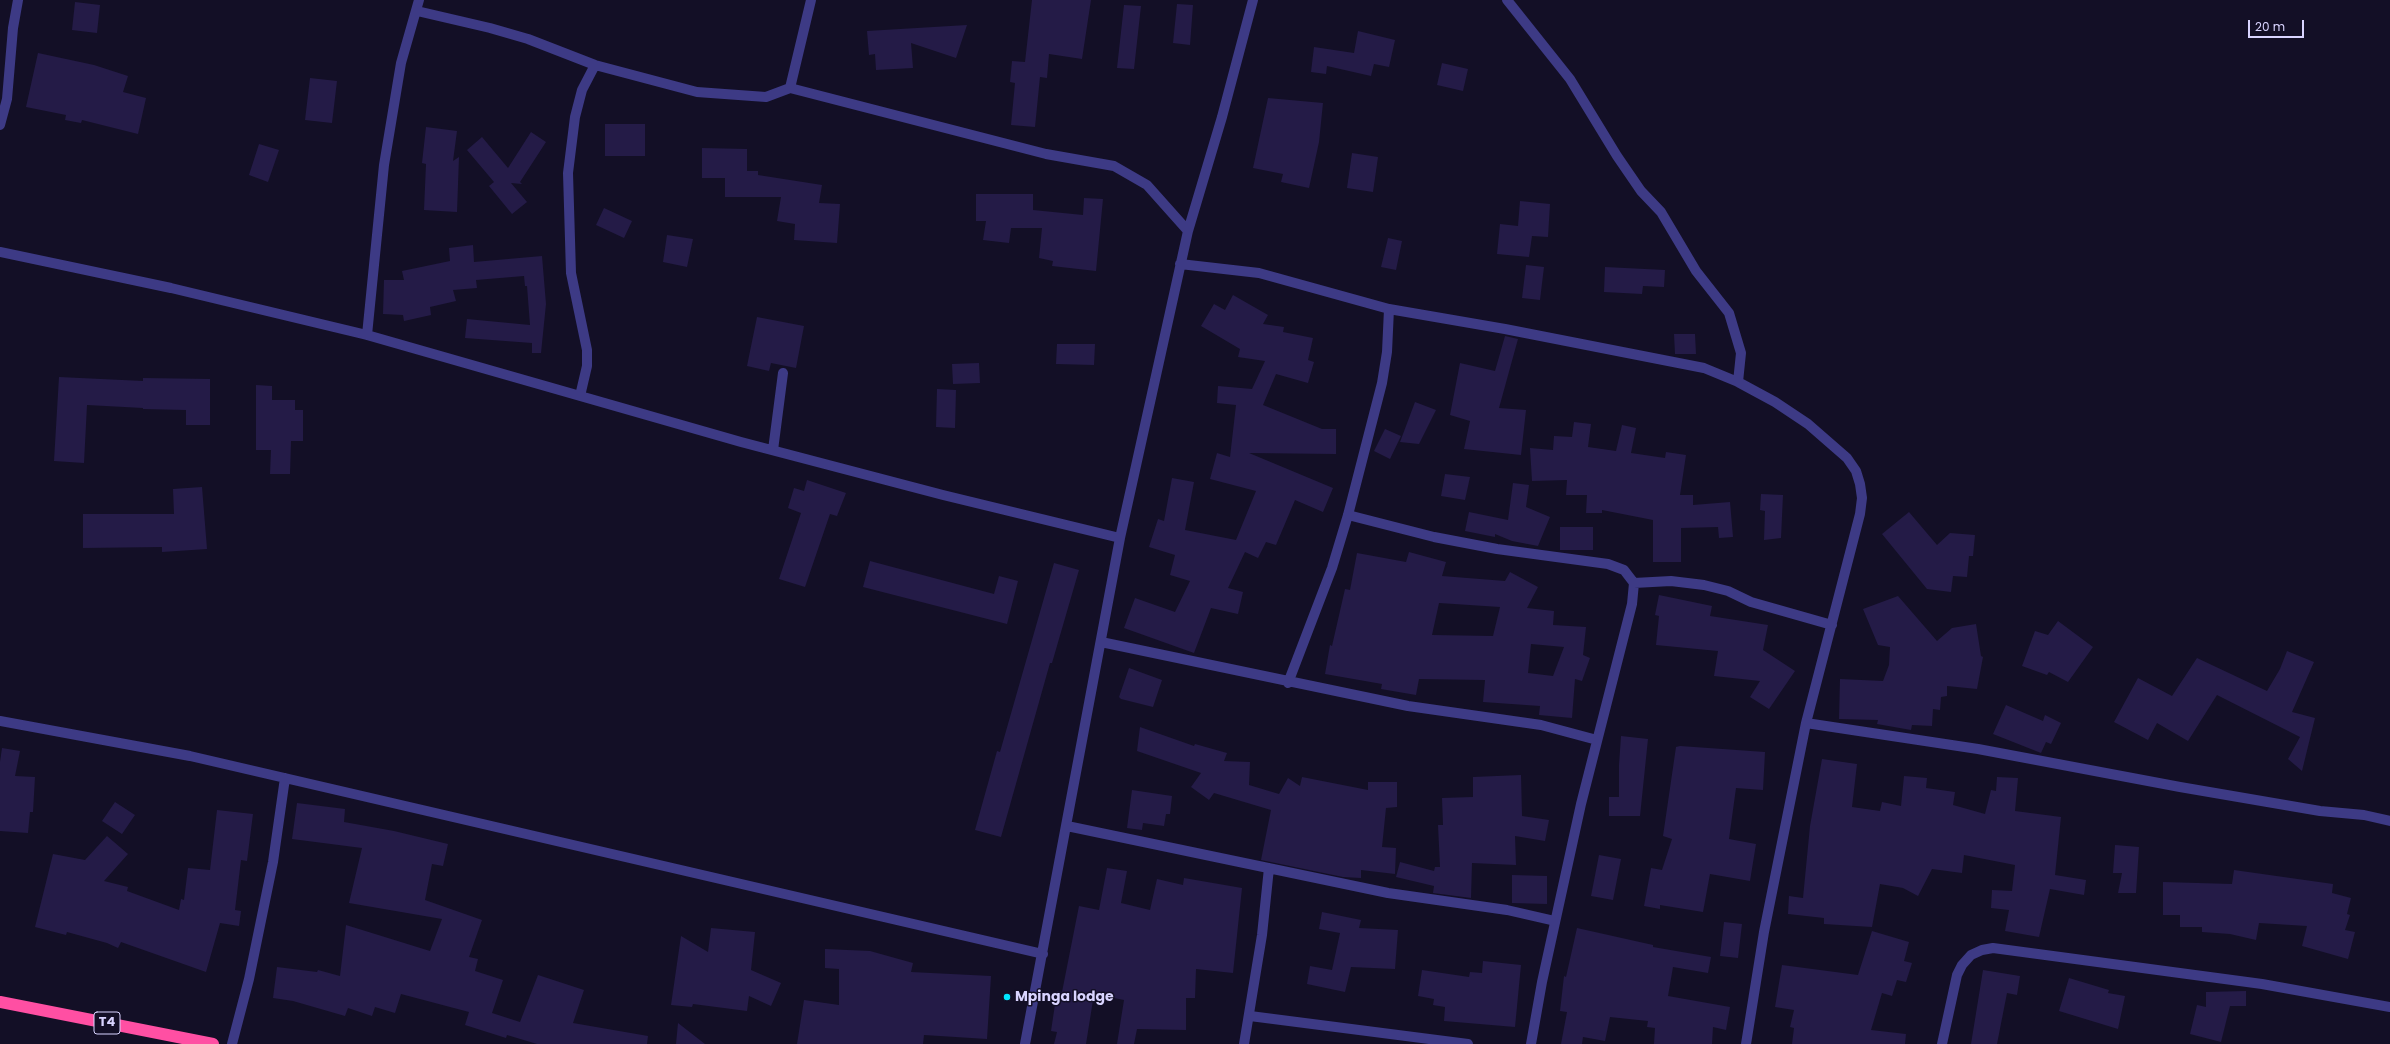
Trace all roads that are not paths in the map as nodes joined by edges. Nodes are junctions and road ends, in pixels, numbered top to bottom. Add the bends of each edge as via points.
1 (18, 0) edge
2 (419, 0) edge
3 (811, 0) edge
4 (1253, 0) edge
5 (1508, 0) edge
6 (417, 11) junction
7 (595, 65) junction
8 (790, 88) junction
9 (0, 124) edge
10 (1188, 231) junction
11 (0, 252) edge
12 (1180, 264) junction
13 (1389, 309) junction
14 (367, 335) junction
15 (783, 373) dead end
16 (1738, 382) junction
17 (580, 396) junction
18 (773, 450) junction
19 (1348, 515) junction
20 (1120, 538) junction
21 (1634, 583) junction
22 (1832, 625) junction
23 (1101, 642) junction
24 (1288, 683) junction
25 (0, 721) edge
26 (1806, 723) junction
27 (1597, 740) junction
28 (285, 778) junction
29 (2390, 821) edge
30 (1066, 826) junction
31 (1269, 868) junction
32 (1555, 921) junction
33 (1043, 954) junction
34 (0, 1002) edge
35 (2390, 1007) edge
36 (1250, 1016) junction
37 (208, 1043) edge
38 (232, 1044) edge
39 (1025, 1044) edge
40 (1244, 1044) edge
41 (1468, 1044) edge
42 (1532, 1044) edge
43 (1746, 1044) edge
44 (1942, 1044) edge

1 - 9 street via 7,99
2 - 6 street
3 - 8 street
4 - 10 street
5 - 16 street via 1570,78 1617,156 1641,191 1661,212 1696,271 1729,313 1741,353
6 - 7 street via 528,39
6 - 14 street via 401,63 384,165
7 - 8 street via 697,92 766,97
7 - 17 street via 582,90 575,117 568,173 571,273 587,350 586,371
8 - 10 street via 1046,154 1114,166 1147,185
10 - 12 street
11 - 14 street via 171,288
12 - 13 street via 1259,273
12 - 20 street
13 - 16 street via 1704,368
13 - 19 street via 1387,352 1382,383
14 - 17 street
15 - 18 street
16 - 22 street via 1808,424 1847,458 1856,471 1862,498 1860,514
17 - 18 street
18 - 20 street
19 - 21 street via 1497,549 1608,564 1624,570
19 - 24 street via 1332,568
20 - 23 street
21 - 22 street via 1671,581 1704,585 1728,591 1751,602
21 - 27 street via 1632,604
22 - 26 street
23 - 24 street
23 - 30 street
24 - 27 street via 1408,706 1531,723
25 - 28 street via 190,756
26 - 29 street via 1978,749 2180,787
26 - 43 street via 1764,932
27 - 32 street
28 - 33 street
28 - 38 street via 272,862 249,979
30 - 31 street
30 - 33 street
31 - 32 street via 1388,894 1507,910
31 - 36 street
32 - 42 street
33 - 39 street
34 - 37 highway, T4
35 - 44 street via 2262,984 1992,948 1971,955 1957,974
36 - 40 street
36 - 41 street

